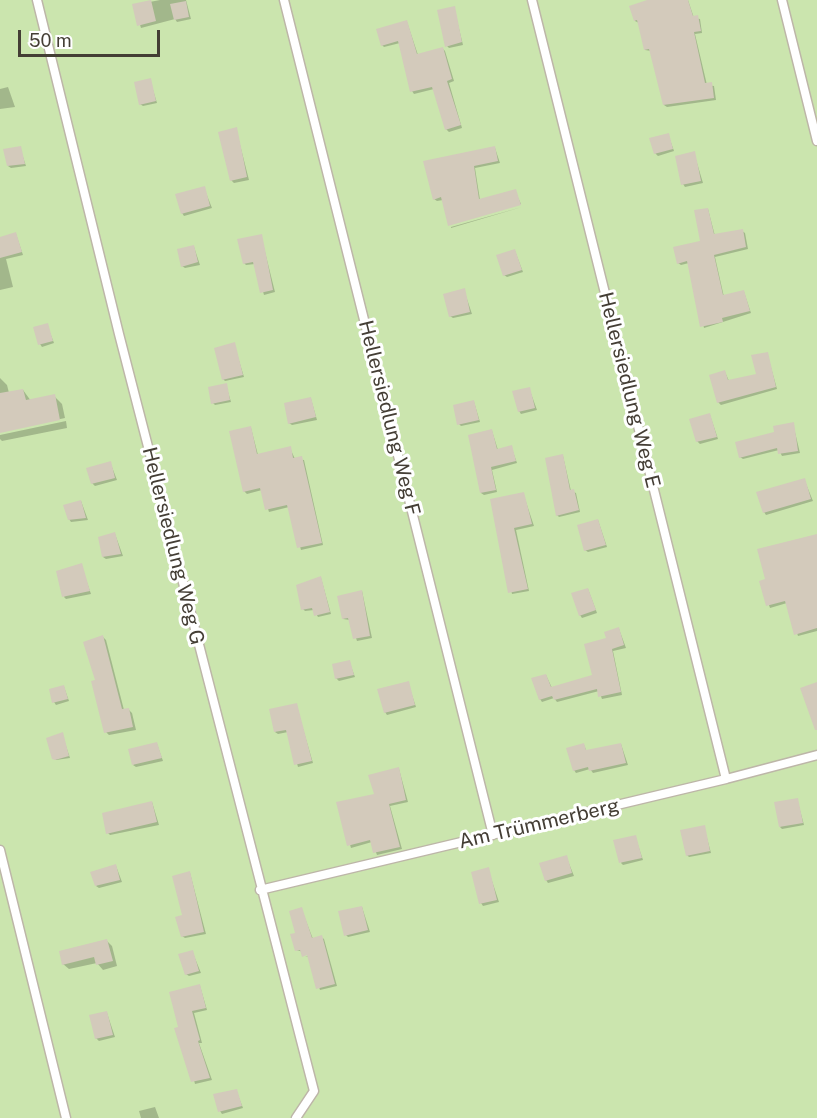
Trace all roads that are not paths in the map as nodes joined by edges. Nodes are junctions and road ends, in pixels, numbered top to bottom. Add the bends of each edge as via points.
1 (37, 0) edge
2 (284, 0) edge
3 (532, 0) edge
4 (782, 0) edge
5 (817, 141) edge
6 (817, 755) edge
7 (726, 779) junction
8 (493, 835) junction
9 (0, 850) edge
10 (260, 890) junction
11 (66, 1118) edge
12 (296, 1118) edge

1 - 10 lane, Hellersiedlung Weg G
2 - 8 lane, Hellersiedlung Weg F
3 - 7 lane, Hellersiedlung Weg E
4 - 5 lane
6 - 7 lane, Am Trümmerberg
7 - 8 lane, Am Trümmerberg
8 - 10 lane, Am Trümmerberg
9 - 11 lane
10 - 12 lane, Hellersiedlung Weg G via 314,1091

